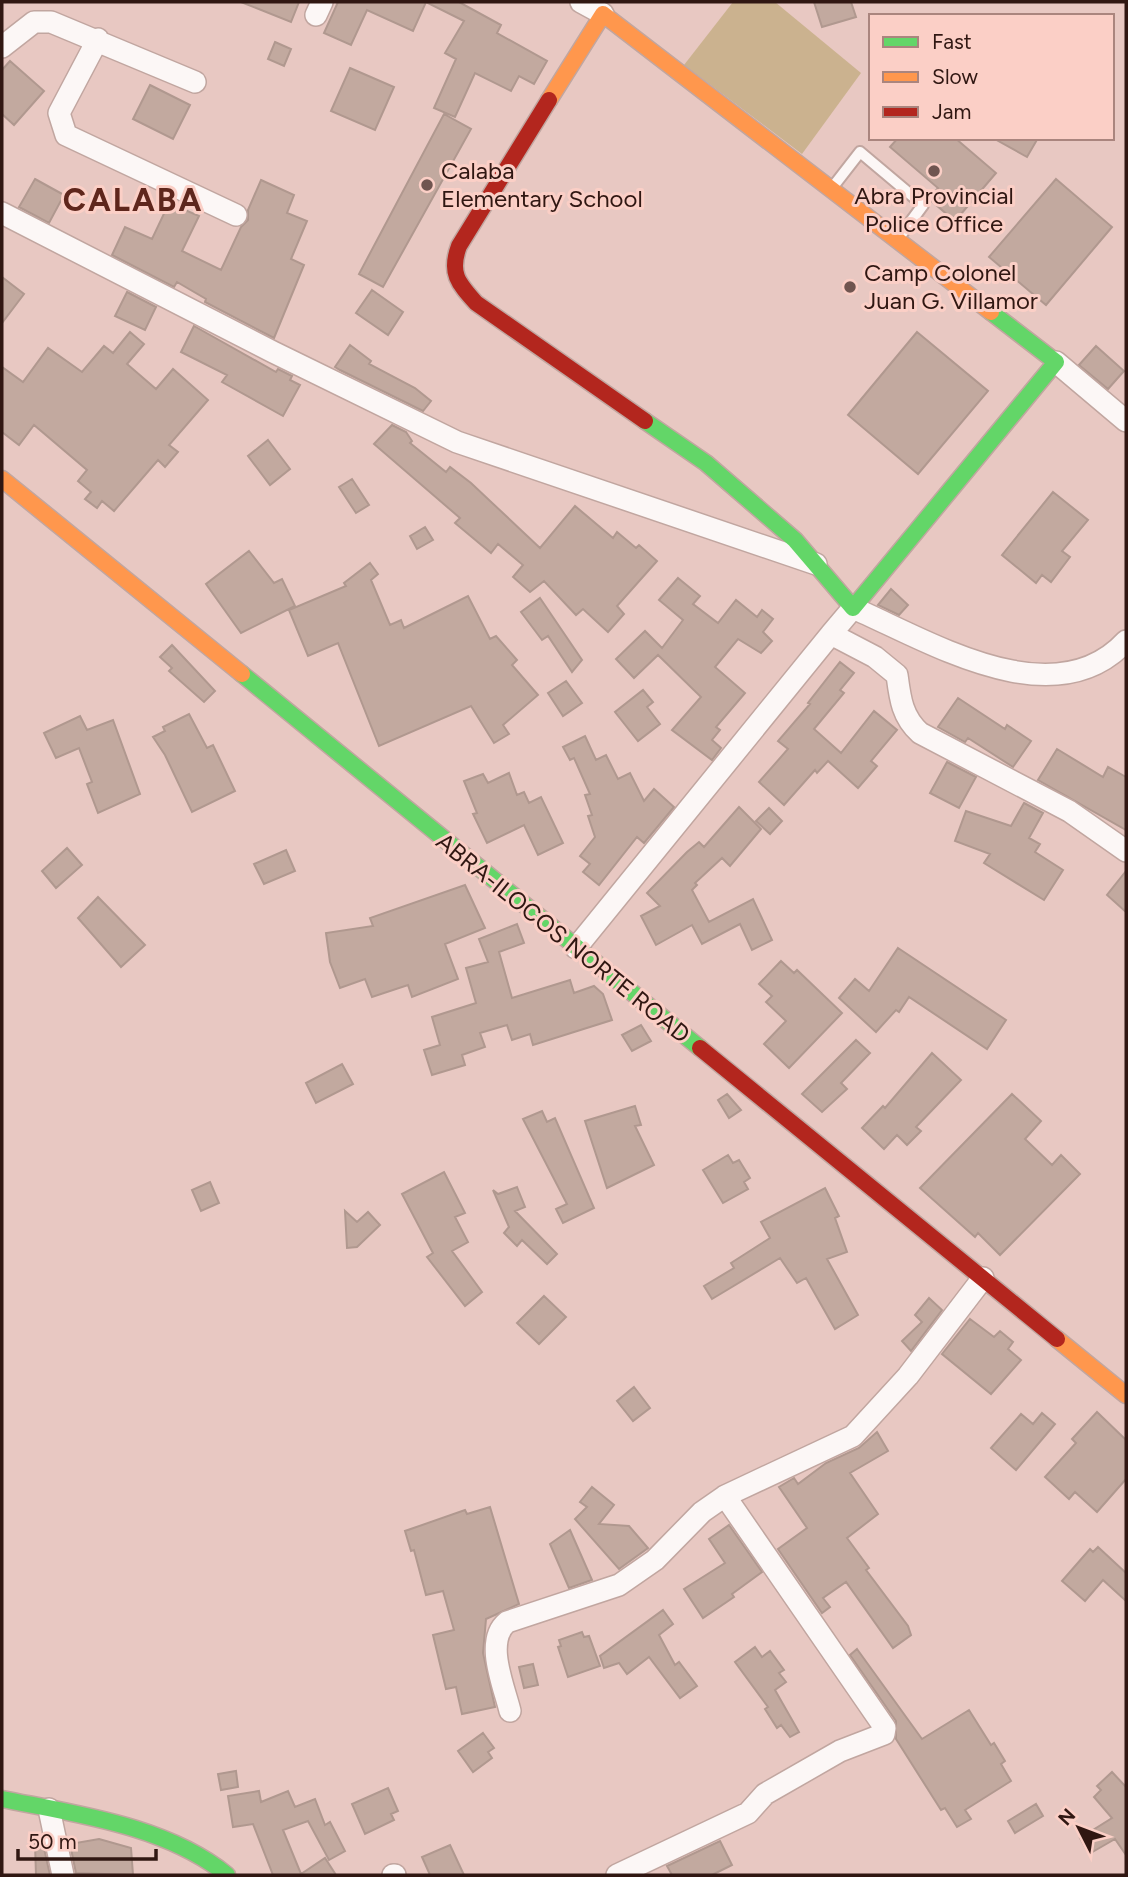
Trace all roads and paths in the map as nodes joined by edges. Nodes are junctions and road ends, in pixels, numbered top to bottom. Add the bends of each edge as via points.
1 (581, 2) edge
2 (603, 14) junction
3 (98, 40) junction
4 (2, 47) edge
5 (195, 82) dead end
6 (830, 190) junction
7 (2, 213) edge
8 (236, 215) dead end
9 (896, 241) junction
10 (1056, 362) junction
11 (1126, 421) edge
12 (2, 479) edge
13 (818, 565) junction
14 (853, 608) junction
15 (831, 634) junction
16 (1126, 641) edge
17 (1126, 851) edge
18 (576, 948) junction
19 (983, 1278) junction
20 (1126, 1395) edge
21 (725, 1496) junction
22 (510, 1711) dead end
23 (2, 1799) edge
24 (49, 1809) junction
25 (63, 1875) edge
26 (227, 1875) edge
27 (617, 1875) edge

1 - 2 street
2 - 6 street
2 - 13 street via 459,246 450,266 452,276 476,303 706,463
3 - 4 street via 51,22 34,22
3 - 5 street
3 - 8 street via 59,113 66,135
6 - 9 street
6 - 9 lane via 860,152 923,205
7 - 13 street via 457,442
9 - 10 street
10 - 11 street
10 - 14 street
12 - 18 street, ABRA-ILOCOS NORTE ROAD
13 - 14 street
14 - 15 street
14 - 16 street via 955,652 1027,675 1086,668
15 - 17 street via 875,657 897,675 903,710 920,733 1069,811
15 - 18 street
18 - 19 street, ABRA-ILOCOS NORTE ROAD
19 - 20 street, ABRA-ILOCOS NORTE ROAD
19 - 21 street via 908,1376 853,1436
21 - 22 street via 619,1586 500,1628 495,1642
21 - 27 street via 885,1728 884,1734 840,1751 765,1794 748,1813
23 - 24 street
24 - 25 street
24 - 26 street via 120,1826 174,1846

